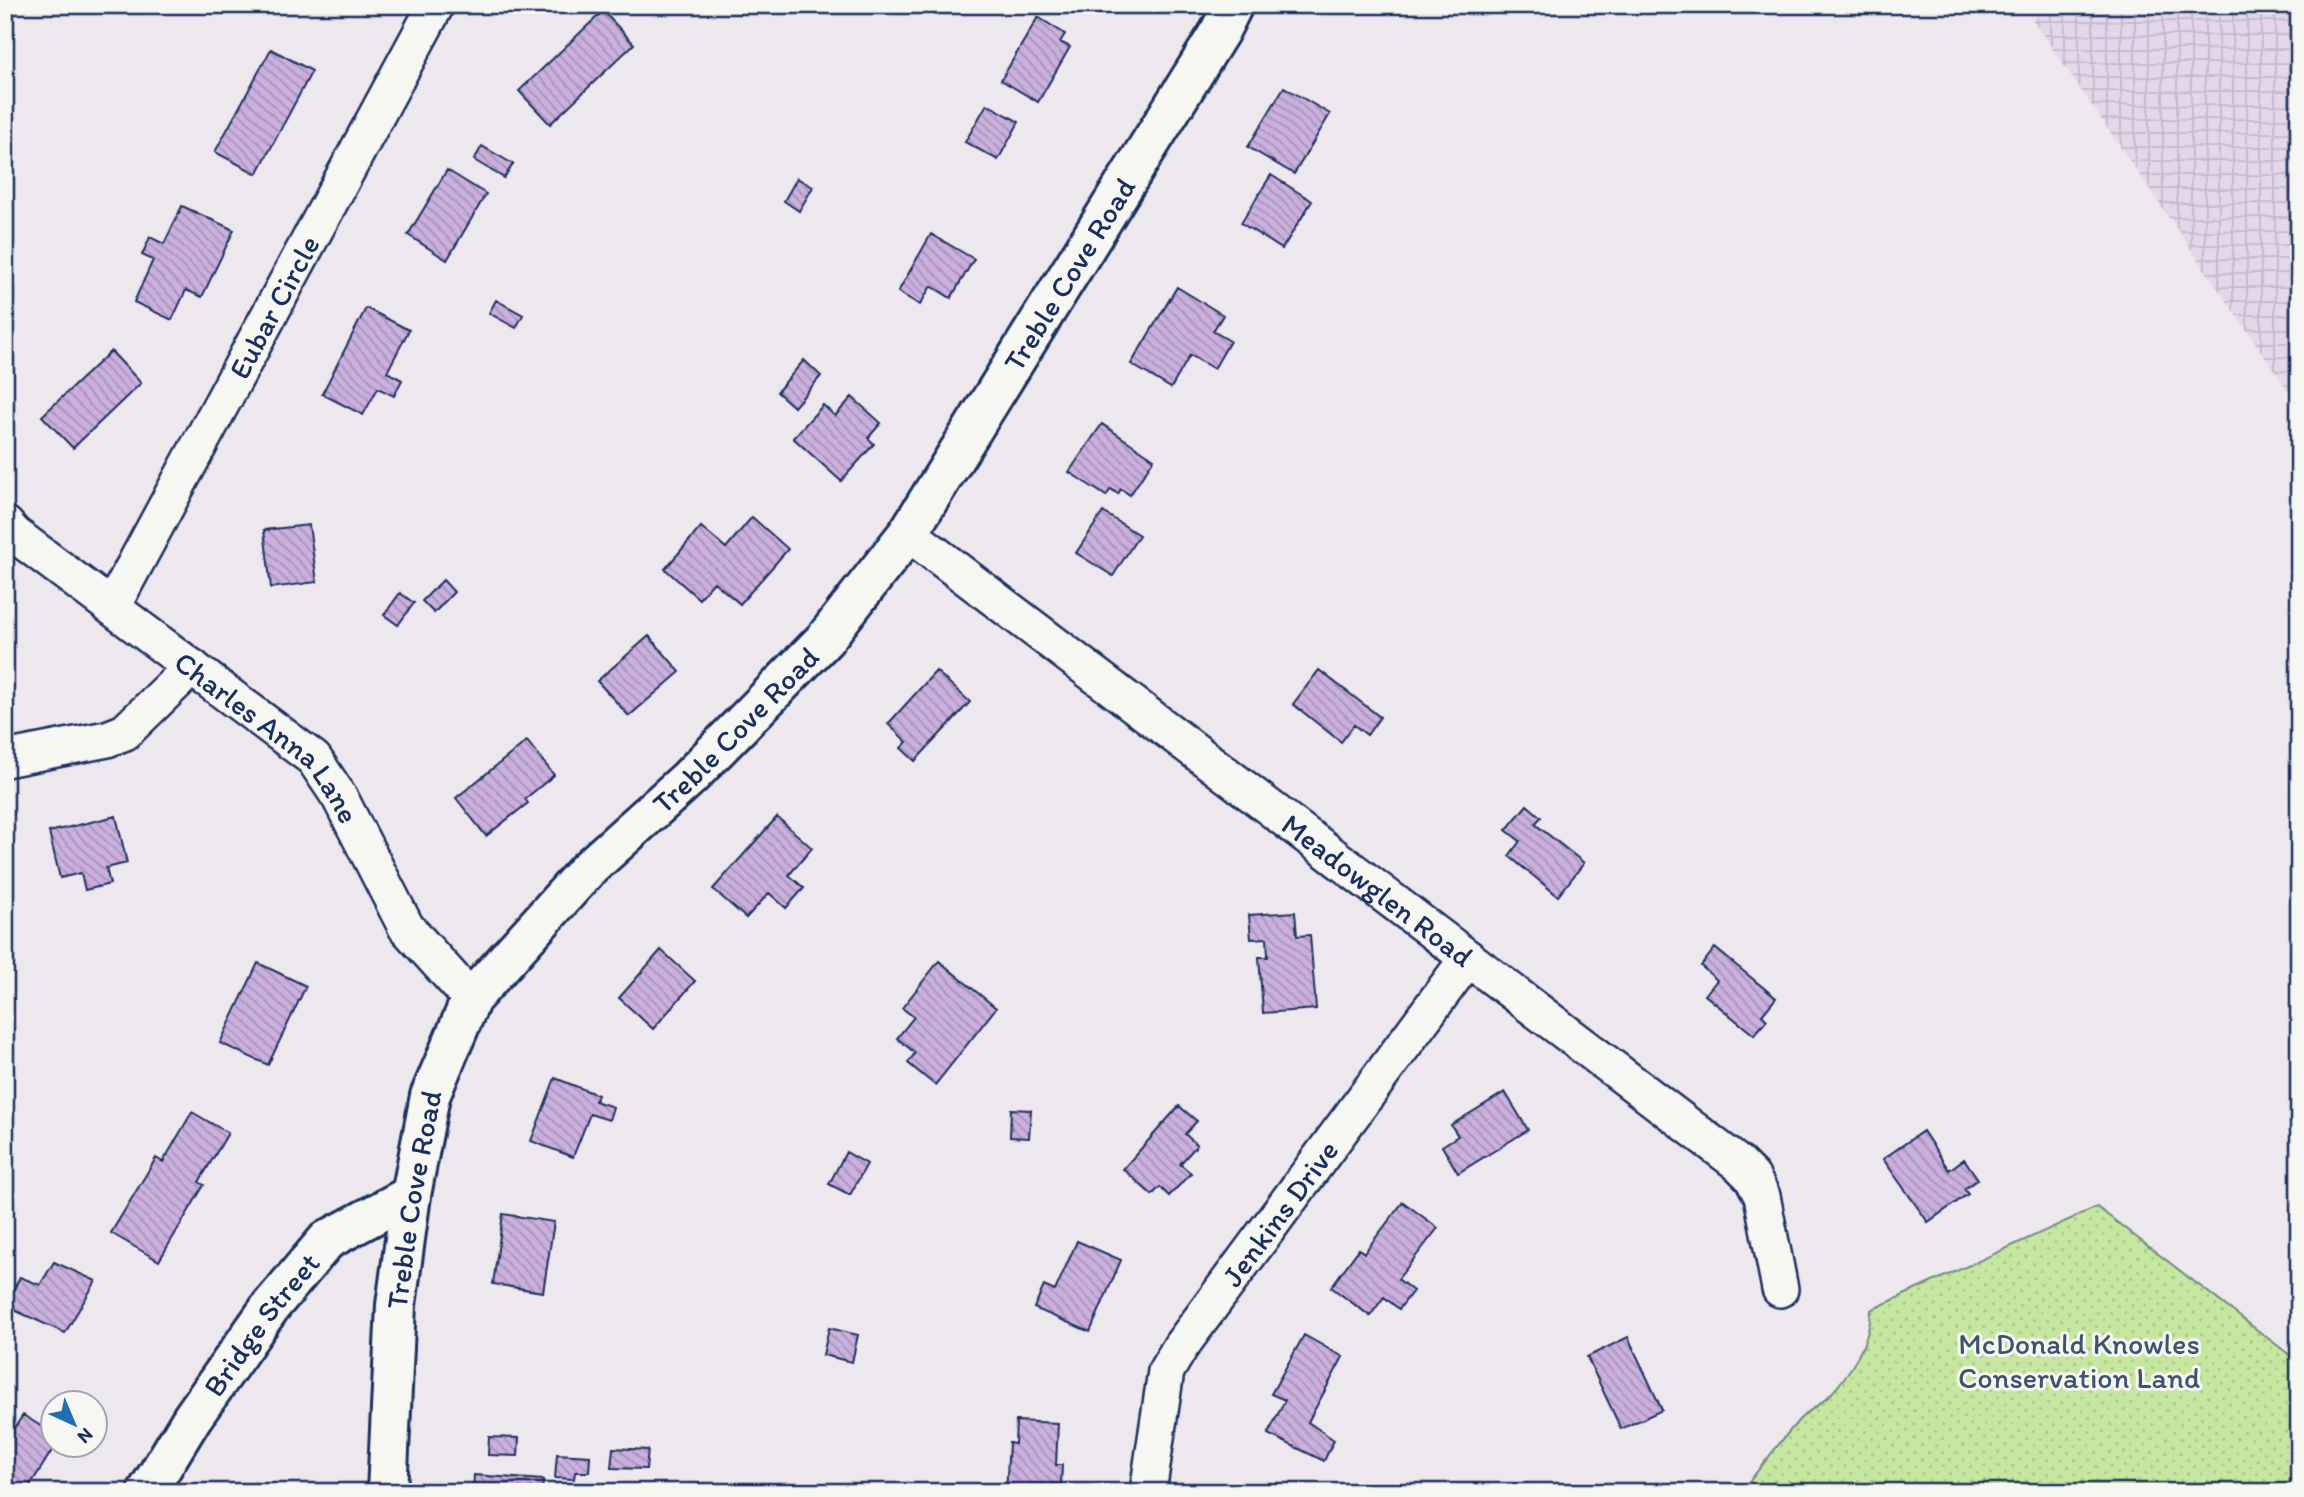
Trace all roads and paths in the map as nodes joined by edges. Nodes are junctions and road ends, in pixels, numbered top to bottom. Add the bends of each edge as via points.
1 (436, 5) edge
2 (1233, 5) edge
3 (5, 524) edge
4 (908, 533) junction
5 (112, 607) junction
6 (191, 667) junction
7 (5, 759) edge
8 (1468, 958) junction
9 (471, 999) junction
10 (411, 1195) junction
11 (1780, 1289) dead end
12 (147, 1492) edge
13 (387, 1492) edge
14 (1148, 1492) edge

1 - 5 street, Eubar Circle
2 - 4 main road, Treble Cove Road
3 - 5 street, Charles Anna Lane
4 - 8 street, Meadowglen Road
4 - 9 main road, Treble Cove Road via 825,639 689,778 587,870
5 - 6 street, Charles Anna Lane
6 - 7 street via 125,732
6 - 9 street, Charles Anna Lane via 314,759 347,810 405,927
8 - 11 street, Meadowglen Road via 1752,1177 1762,1196
8 - 14 street, Jenkins Drive via 1166,1371
9 - 10 main road, Treble Cove Road via 430,1096
10 - 12 main road, Bridge Street via 327,1240 271,1306 192,1418
10 - 13 main road, Treble Cove Road via 396,1305

